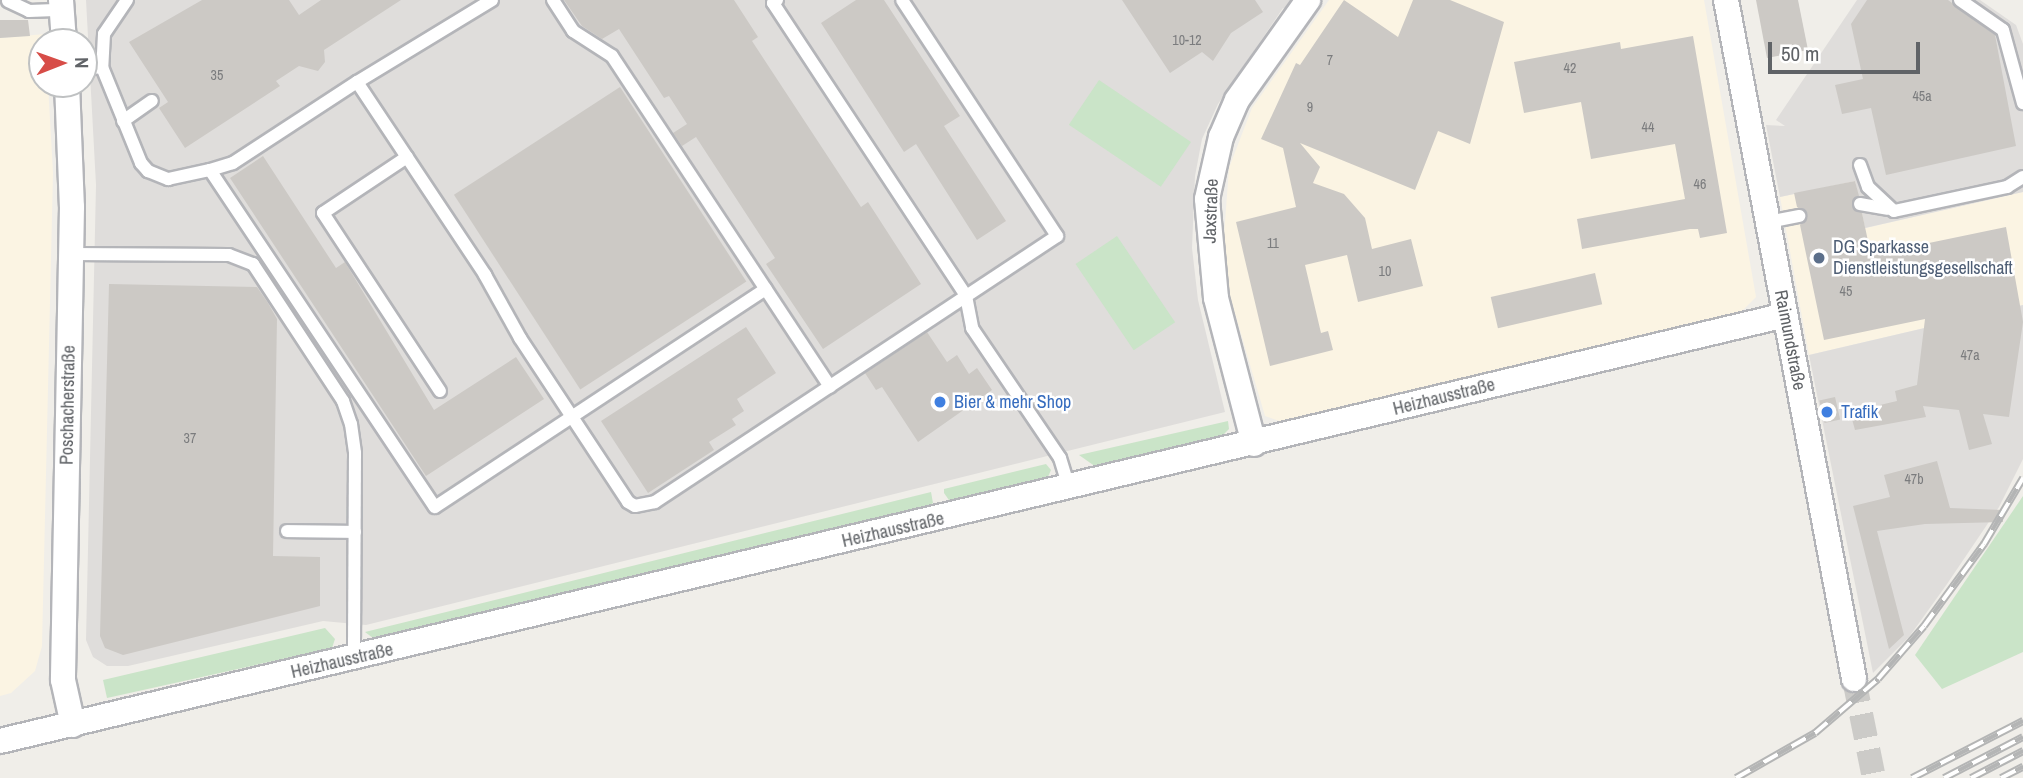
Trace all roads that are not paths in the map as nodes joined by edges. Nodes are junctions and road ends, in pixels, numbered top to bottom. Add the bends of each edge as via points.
1 (127, 0) edge
2 (492, 0) edge
3 (553, 0) edge
4 (777, 0) edge
5 (902, 0) edge
6 (1307, 0) edge
7 (1726, 0) edge
8 (1960, 0) edge
9 (6, 1) edge
10 (62, 5) edge
11 (63, 28) edge
12 (103, 67) junction
13 (98, 68) edge
14 (357, 82) junction
15 (67, 98) edge
16 (152, 101) dead end
17 (2023, 103) edge
18 (123, 121) junction
19 (407, 157) junction
20 (1860, 165) dead end
21 (211, 170) junction
22 (2023, 177) edge
23 (1860, 204) dead end
24 (1894, 211) junction
25 (1799, 216) dead end
26 (1768, 222) junction
27 (71, 254) junction
28 (766, 289) junction
29 (966, 296) junction
30 (1786, 315) junction
31 (830, 386) junction
32 (440, 391) dead end
33 (572, 418) junction
34 (1254, 444) junction
35 (1069, 488) junction
36 (287, 531) dead end
37 (355, 532) junction
38 (354, 658) junction
39 (1854, 679) tunnel mouth
40 (73, 725) junction
41 (0, 741) edge

1 - 12 lane via 104,34
2 - 14 lane
3 - 28 lane via 573,31 612,56
4 - 29 lane via 773,2
5 - 29 lane via 1057,236
6 - 34 street, Jaxstraße via 1237,100 1221,137 1208,200 1216,298
7 - 26 street, Raimundstraße
8 - 17 lane via 2003,30
9 - 10 lane via 29,10
10 - 11 street
12 - 13 lane
12 - 18 lane
14 - 19 lane
14 - 21 lane via 233,163
15 - 27 street, Poschacherstraße
16 - 18 lane
18 - 21 lane via 141,163 157,176 178,179
19 - 32 lane via 323,213
19 - 33 lane
20 - 24 lane via 1868,187
21 - 33 lane via 435,507
22 - 24 lane via 2007,187
23 - 24 lane
25 - 26 lane
26 - 30 street, Raimundstraße
27 - 37 lane via 229,255 253,264 347,412 355,453
27 - 40 street, Poschacherstraße via 63,680
28 - 31 lane
28 - 33 lane
29 - 31 lane
29 - 35 lane via 972,328 1060,458
30 - 34 street, Heizhausstraße
30 - 39 street, Raimundstraße
31 - 33 lane via 655,502 642,506 628,502
34 - 35 street, Heizhausstraße
35 - 38 street, Heizhausstraße
36 - 37 lane
37 - 38 lane
38 - 40 street, Heizhausstraße
40 - 41 street, Heizhausstraße

